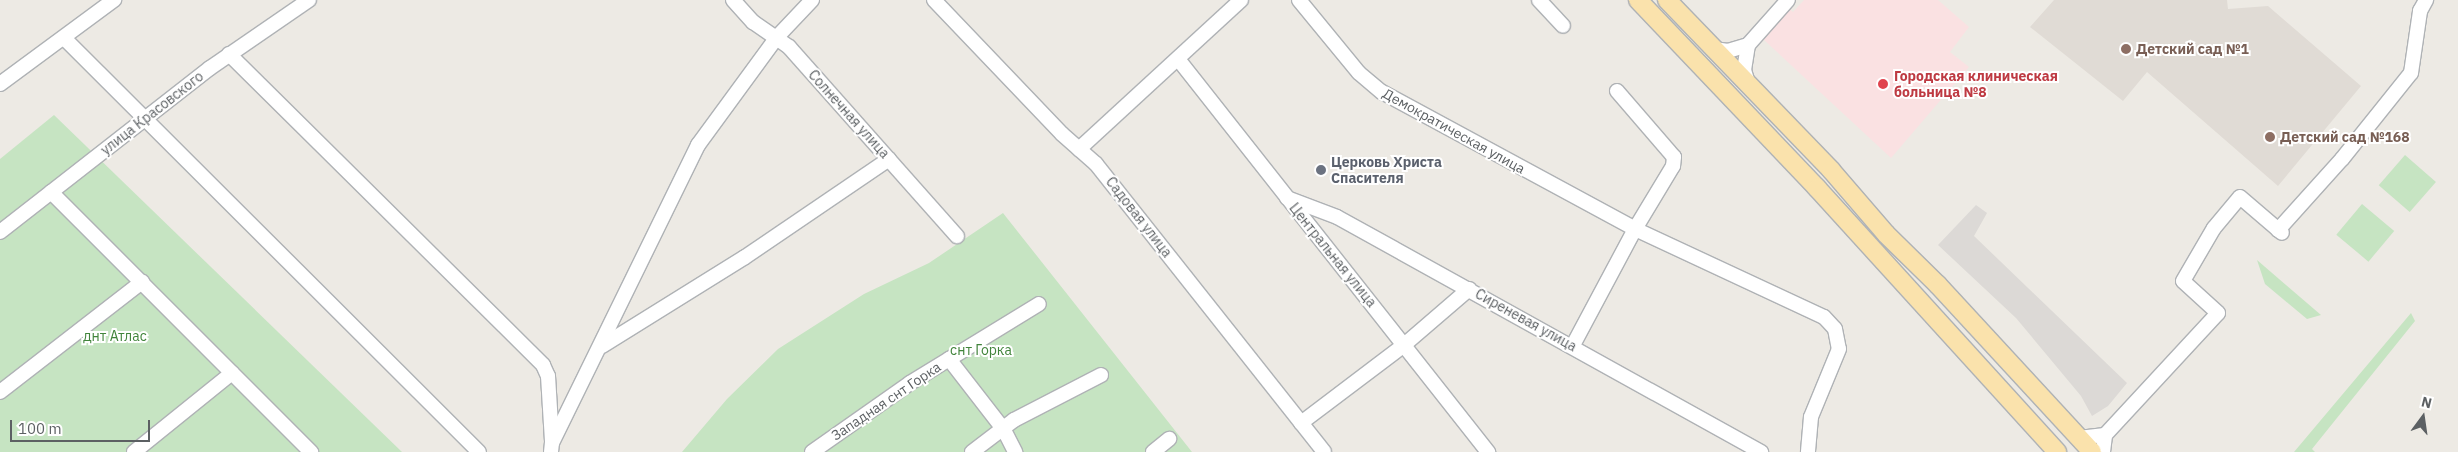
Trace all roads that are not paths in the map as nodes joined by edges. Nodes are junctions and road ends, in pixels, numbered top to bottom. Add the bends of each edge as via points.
1 (114, 0) edge
2 (309, 0) edge
3 (733, 0) edge
4 (812, 0) edge
5 (934, 0) edge
6 (1241, 0) edge
7 (1299, 0) edge
8 (1538, 0) edge
9 (1638, 0) edge
10 (1667, 0) edge
11 (1788, 0) edge
12 (2426, 0) edge
13 (1563, 26) dead end
14 (64, 38) junction
15 (777, 38) junction
16 (1748, 45) junction
17 (1714, 49) junction
18 (229, 54) junction
19 (1178, 59) junction
20 (1748, 83) junction
21 (0, 84) edge
22 (1617, 91) dead end
23 (144, 119) junction
24 (1079, 149) junction
25 (889, 159) junction
26 (51, 192) junction
27 (1287, 198) junction
28 (1635, 229) junction
29 (0, 232) edge
30 (956, 236) dead end
31 (142, 282) junction
32 (1470, 289) junction
33 (1039, 304) dead end
34 (1404, 345) junction
35 (1573, 345) junction
36 (601, 347) junction
37 (949, 359) junction
38 (232, 373) junction
39 (1101, 375) dead end
40 (0, 392) edge
41 (1301, 422) junction
42 (1004, 430) junction
43 (2106, 435) junction
44 (2079, 438) junction
45 (1169, 439) dead end
46 (551, 447) edge
47 (134, 452) edge
48 (311, 452) edge
49 (479, 452) edge
50 (812, 452) edge
51 (972, 452) edge
52 (1015, 452) edge
53 (1153, 452) edge
54 (1324, 452) edge
55 (1488, 452) edge
56 (1761, 452) edge
57 (1808, 452) edge
58 (2057, 452) edge
59 (2092, 452) edge
60 (2102, 452) edge

1 - 14 street
2 - 18 street, улица Красовского
3 - 15 street, Солнечная улица via 753,22
4 - 15 street
5 - 24 street, Садовая улица
6 - 19 street
7 - 28 street, Демократическая улица via 1359,73 1382,92
8 - 13 street
9 - 58 main road via 1824,196
10 - 17 main road
11 - 16 street
12 - 43 street via 2420,11 2412,73 2280,232 2240,197 2214,228 2183,281 2218,314
14 - 21 street
14 - 23 street
15 - 25 street, Солнечная улица via 795,53
15 - 36 street via 698,145
16 - 17 street via 1728,51
16 - 20 street via 1744,70
17 - 20 main road
18 - 23 street, улица Красовского
18 - 46 street via 542,365 548,376
19 - 24 street
19 - 27 street, Центральная улица
20 - 44 main road
22 - 28 street via 1674,156 1673,166
23 - 26 street, улица Красовского
23 - 49 street
24 - 41 street, Садовая улица via 1103,172
25 - 30 street, Солнечная улица
25 - 36 street via 745,257
26 - 29 street, улица Красовского
26 - 31 street
27 - 32 street, Сиреневая улица via 1337,217
27 - 34 street, Центральная улица
28 - 35 street
28 - 57 street, Демократическая улица via 1830,322 1837,334 1839,349 1811,417
31 - 38 street
31 - 40 street
32 - 34 street
32 - 35 street, Сиреневая улица
33 - 37 street, Западная снт Горка
34 - 41 street
34 - 55 street, Центральная улица
35 - 56 street, Сиреневая улица via 1670,404
36 - 46 street
37 - 42 street
37 - 50 street, Западная снт Горка
38 - 47 street
38 - 48 street
39 - 42 street via 1014,420
41 - 54 street, Садовая улица
42 - 51 street
42 - 52 street
43 - 44 street
43 - 60 street
44 - 59 main road
45 - 53 street

